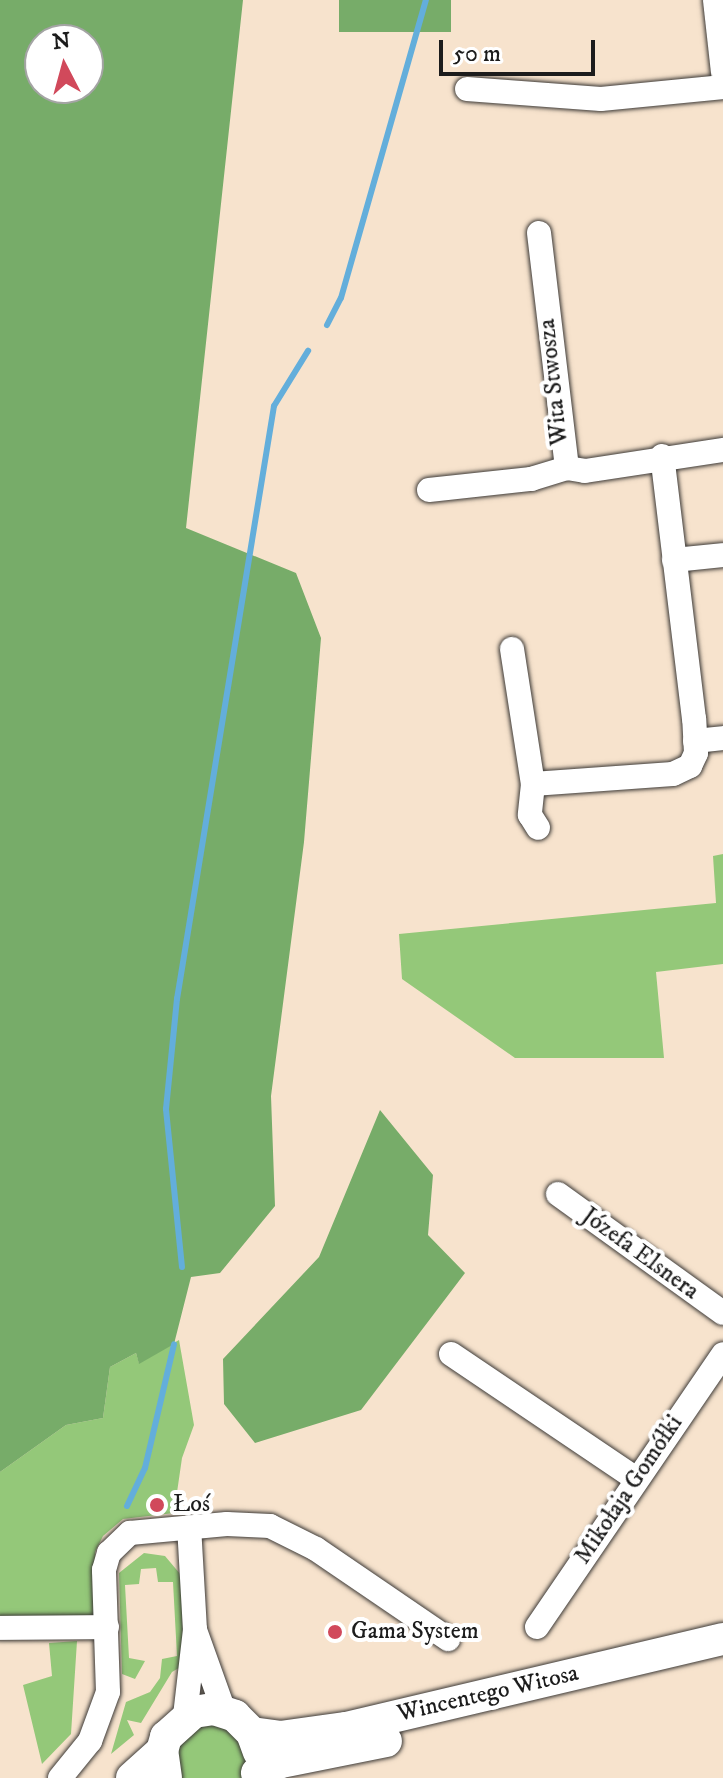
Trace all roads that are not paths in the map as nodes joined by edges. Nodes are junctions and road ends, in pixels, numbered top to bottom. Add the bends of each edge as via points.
1 (715, 0) edge
2 (723, 72) edge
3 (723, 87) edge
4 (467, 89) dead end
5 (539, 233) dead end
6 (723, 450) edge
7 (662, 456) junction
8 (567, 468) junction
9 (429, 490) dead end
10 (723, 555) edge
11 (674, 560) junction
12 (512, 649) dead end
13 (723, 738) edge
14 (695, 741) junction
15 (533, 784) junction
16 (538, 828) dead end
17 (558, 1194) dead end
18 (723, 1313) edge
19 (451, 1354) dead end
20 (723, 1354) edge
21 (636, 1479) junction
22 (189, 1527) junction
23 (107, 1627) junction
24 (537, 1627) dead end
25 (0, 1628) edge
26 (195, 1630) junction
27 (448, 1639) dead end
28 (723, 1639) edge
29 (723, 1660) edge
30 (224, 1711) junction
31 (185, 1716) junction
32 (252, 1733) junction
33 (164, 1765) edge
34 (256, 1775) edge
35 (60, 1778) edge
36 (132, 1778) edge

1 - 2 street
3 - 4 street via 601,99
5 - 8 street, Wita Stwosza
6 - 7 street, Wita Stwosza
7 - 8 street, Wita Stwosza via 585,471
7 - 11 street
8 - 9 street via 531,479
10 - 11 street
11 - 14 street
12 - 15 street
13 - 14 street
14 - 15 street via 694,761 673,774
15 - 16 street via 529,806
17 - 18 street, Józefa Elsnera
19 - 21 street
20 - 21 street, Mikołaja Gomółki
21 - 24 street, Mikołaja Gomółki
22 - 23 street via 130,1533 109,1553 104,1570
22 - 26 street
22 - 27 street via 258,1523 284,1532
23 - 25 street
23 - 35 street via 108,1692 90,1741
26 - 30 street
26 - 31 street
28 - 32 main road, Wincentego Witosa via 346,1728 280,1737
29 - 34 main road, Wincentego Witosa via 281,1762
30 - 31 main road
30 - 32 main road
31 - 33 main road via 166,1737
32 - 34 main road
33 - 36 main road

